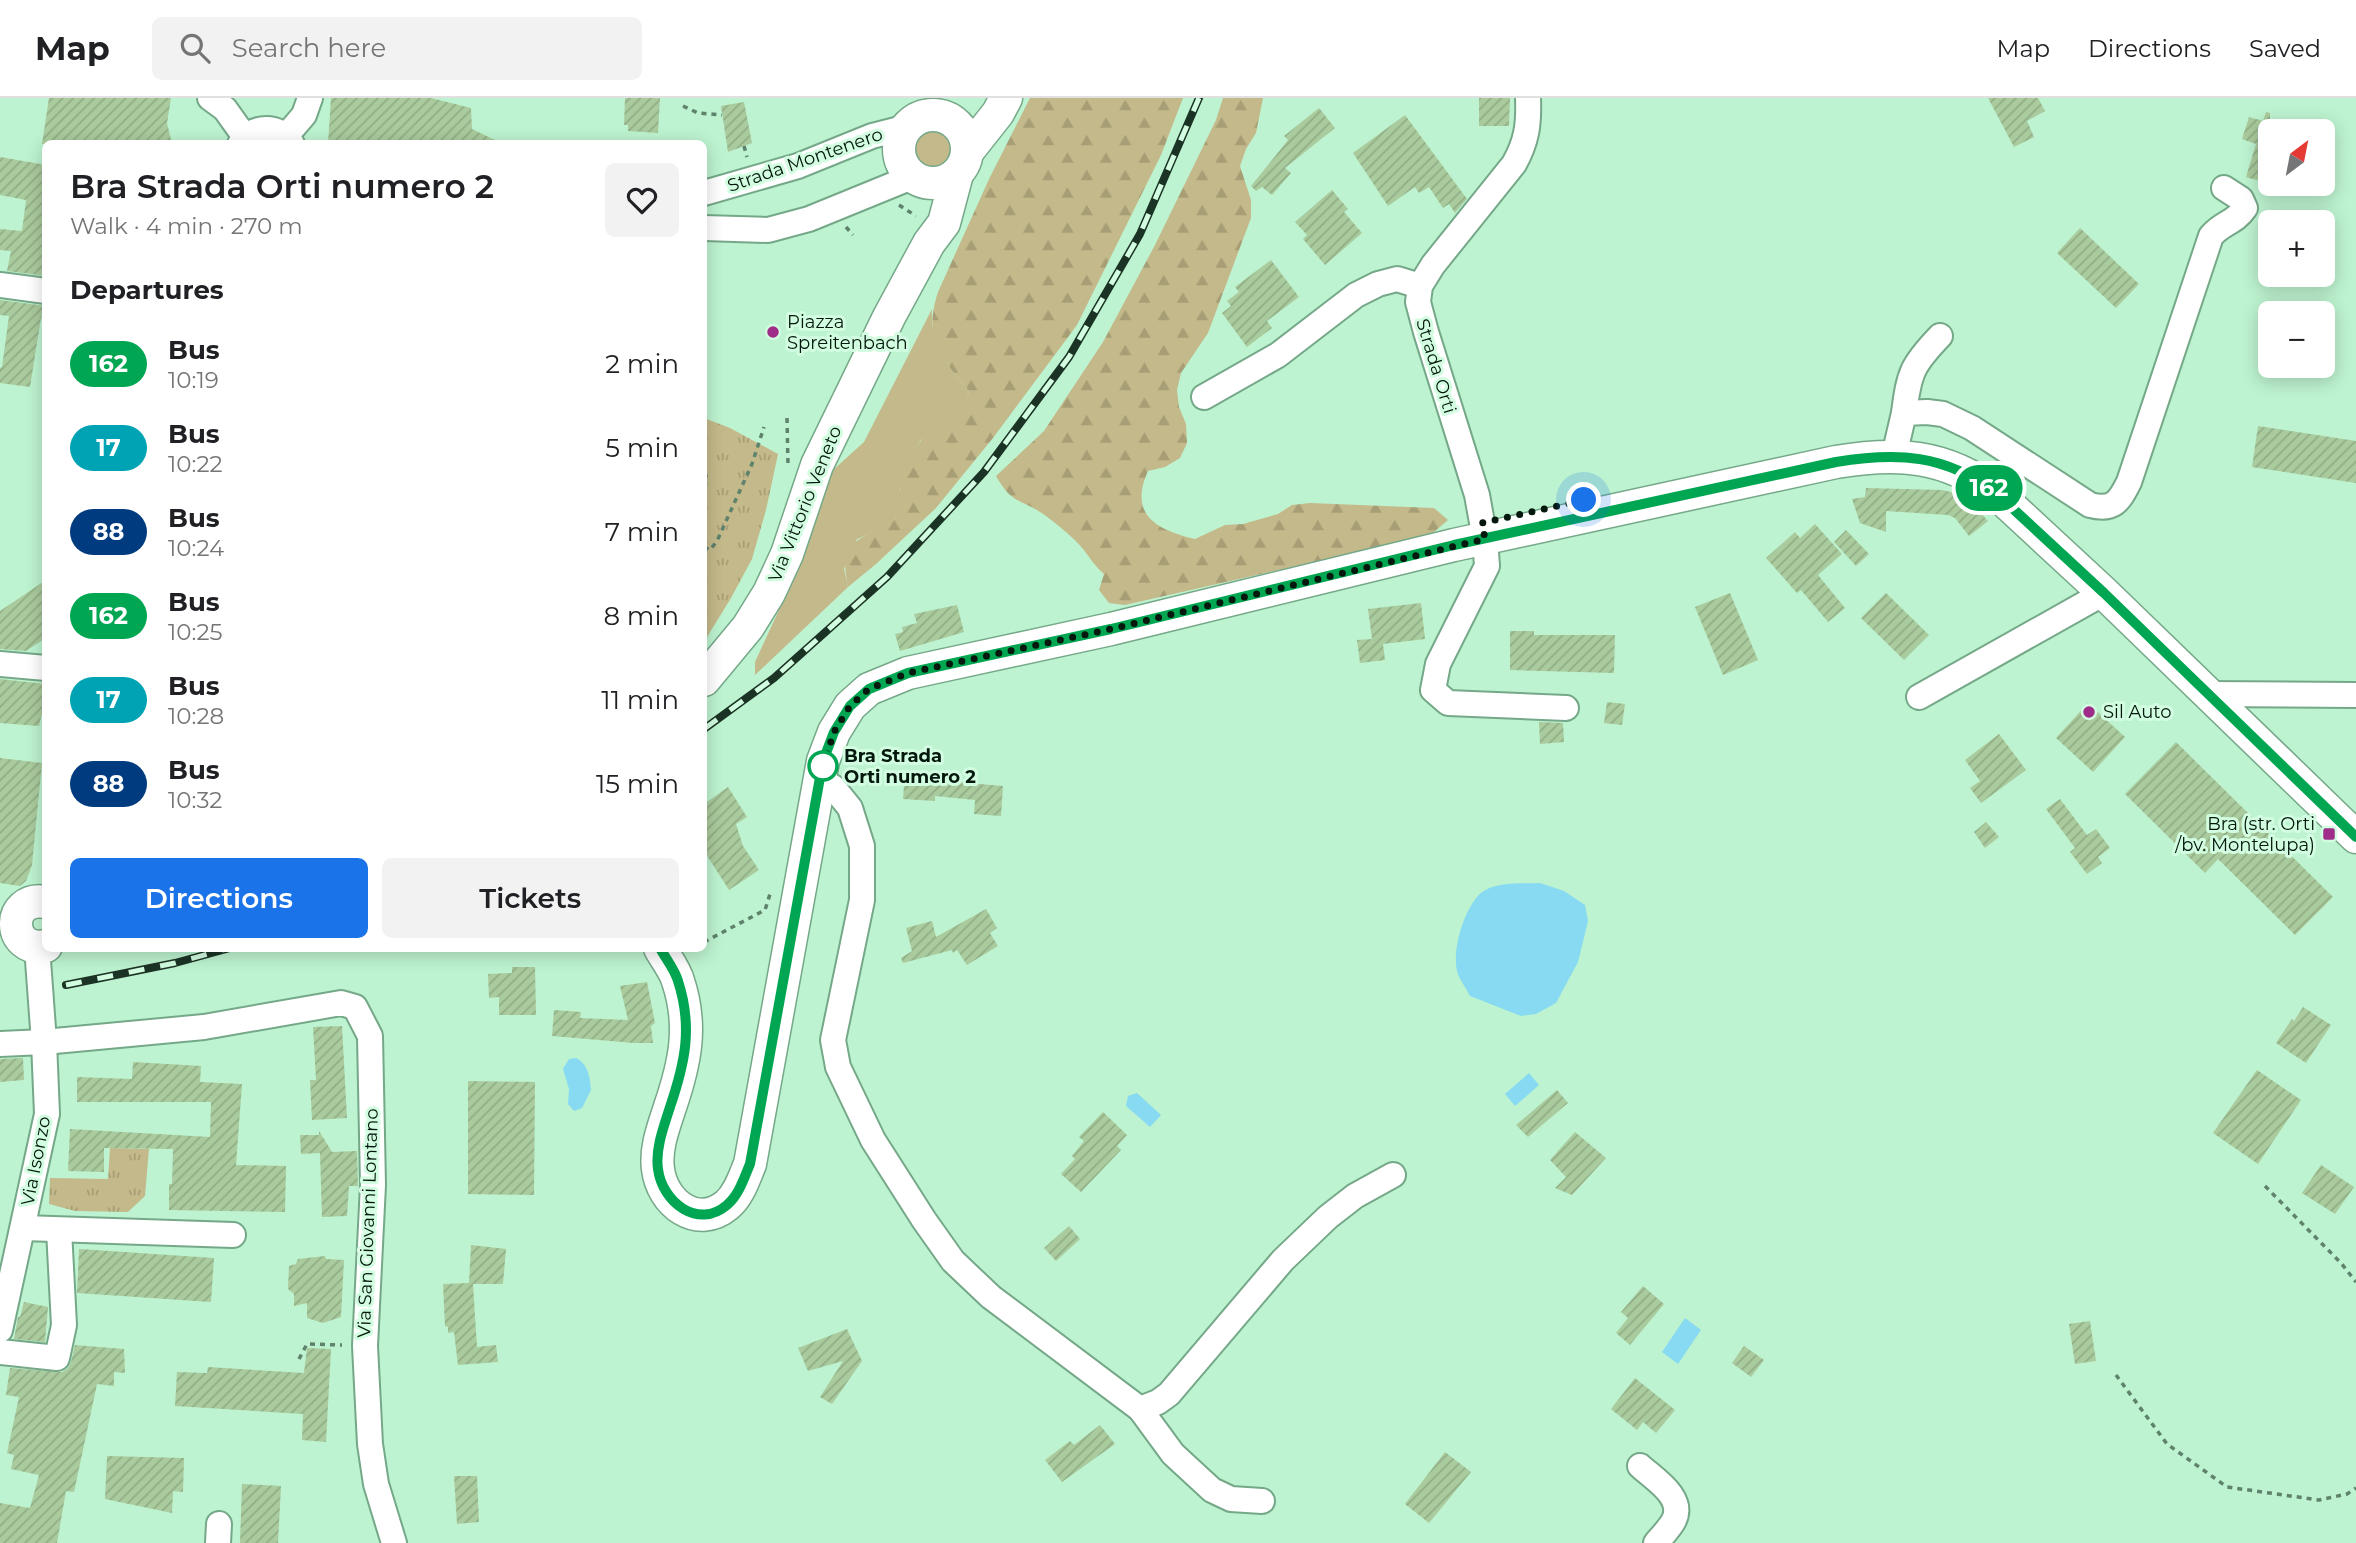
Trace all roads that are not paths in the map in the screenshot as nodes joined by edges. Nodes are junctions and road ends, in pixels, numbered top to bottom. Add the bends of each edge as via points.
1 (210, 98) edge
2 (310, 98) edge
3 (1006, 98) edge
4 (1528, 98) edge
5 (957, 108) edge
6 (906, 127) junction
7 (242, 140) edge
8 (289, 140) edge
9 (962, 163) junction
10 (917, 179) junction
11 (2224, 188) dead end
12 (707, 192) edge
13 (707, 228) edge
14 (931, 235) junction
15 (0, 285) edge
16 (1420, 286) junction
17 (42, 290) edge
18 (1940, 335) dead end
19 (1204, 397) dead end
20 (1904, 413) junction
21 (1894, 456) junction
22 (1485, 539) junction
23 (2104, 593) junction
24 (0, 664) edge
25 (42, 668) edge
26 (707, 676) edge
27 (2206, 694) junction
28 (2356, 695) edge
29 (1919, 697) dead end
30 (1566, 708) dead end
31 (820, 780) junction
32 (2356, 837) edge
33 (31, 903) edge
34 (27, 943) edge
35 (662, 952) edge
36 (44, 1042) junction
37 (0, 1044) edge
38 (1393, 1175) dead end
39 (23, 1228) junction
40 (59, 1230) junction
41 (233, 1235) dead end
42 (7, 1274) edge
43 (0, 1330) edge
44 (0, 1352) edge
45 (1140, 1409) junction
46 (1640, 1466) dead end
47 (1262, 1501) dead end
48 (394, 1543) edge
49 (1656, 1543) edge

1 - 7 street via 225,109
2 - 8 street
3 - 9 main road
4 - 16 street via 1528,135 1514,164
5 - 6 main road via 925,116
5 - 9 main road
6 - 10 main road via 900,158
6 - 12 street, Strada Montenero
7 - 8 street via 261,128 270,128
9 - 10 main road via 940,183
9 - 14 main road, Via Vittorio Veneto via 944,223
10 - 13 street via 768,230
10 - 14 main road via 932,206
11 - 20 street via 2241,199 2245,208 2211,236 2129,482 2114,504 2103,508 2090,505 1943,414
14 - 26 main road, Via Vittorio Veneto via 817,465 769,593
15 - 17 street
16 - 19 street via 1397,279 1356,295 1278,355
16 - 22 street, Strada Orti via 1418,302
18 - 20 street via 1911,370
20 - 21 street
21 - 22 main road via 1836,462
21 - 23 main road via 1933,461 1980,481
22 - 30 street, Strada Orti via 1487,566 1438,664 1433,690 1448,703
22 - 31 main road via 908,673 869,689 850,706 834,732
23 - 27 main road
23 - 29 street
24 - 25 street
27 - 28 street
27 - 32 main road
31 - 35 main road via 750,1164 736,1196 711,1214 695,1215 679,1208 666,1192 658,1170 660,1136 683,1071 687,1022 678,979
31 - 45 street via 834,787 850,808 862,846 862,900 833,1040 838,1067 864,1125 953,1261 991,1297
33 - 34 main road via 17,916 16,931
34 - 36 street, Via Isonzo
36 - 37 street, Via San Giovanni Lontano
36 - 39 street, Via Isonzo via 47,1114
36 - 48 street, Via San Giovanni Lontano via 204,1027 341,1003 355,1007 370,1036 373,1185 365,1346 370,1444 376,1484
38 - 45 street via 1328,1217 1283,1260 1169,1394
39 - 40 street
39 - 42 street, Via Isonzo
40 - 41 street
40 - 44 street via 64,1325 57,1358
42 - 43 street, Via Isonzo
45 - 47 street via 1173,1454 1212,1490 1231,1499
46 - 49 street via 1676,1505 1675,1519

